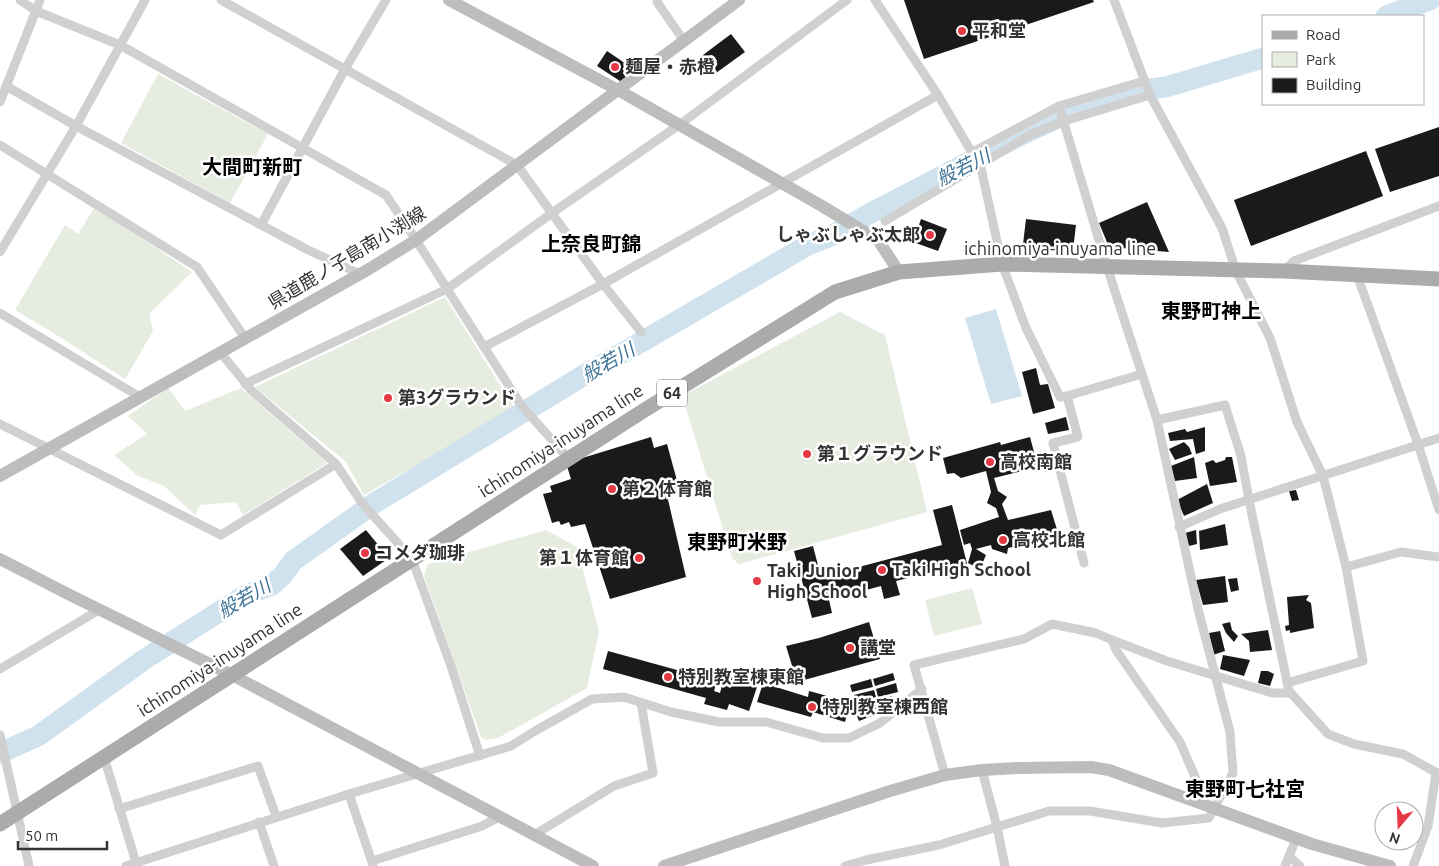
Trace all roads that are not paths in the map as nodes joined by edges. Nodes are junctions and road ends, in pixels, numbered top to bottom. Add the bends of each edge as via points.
1 (20, 0) edge
2 (40, 0) edge
3 (145, 0) edge
4 (221, 0) edge
5 (386, 0) edge
6 (449, 0) edge
7 (658, 0) edge
8 (739, 0) edge
9 (847, 0) edge
10 (875, 0) edge
11 (1114, 0) edge
12 (36, 11) junction
13 (684, 41) junction
14 (120, 44) junction
15 (345, 69) junction
16 (1144, 80) junction
17 (6, 86) junction
18 (618, 90) junction
19 (938, 95) junction
20 (1150, 95) junction
21 (0, 102) edge
22 (1060, 106) junction
23 (1064, 121) junction
24 (679, 125) junction
25 (76, 126) junction
26 (0, 145) edge
27 (303, 148) junction
28 (973, 152) junction
29 (517, 165) junction
30 (979, 165) junction
31 (47, 174) junction
32 (781, 182) junction
33 (1439, 206) edge
34 (552, 213) junction
35 (885, 221) dead end
36 (261, 225) junction
37 (416, 240) junction
38 (0, 252) edge
39 (1002, 264) junction
40 (1107, 267) junction
41 (1236, 270) junction
42 (1284, 271) junction
43 (899, 272) junction
44 (360, 274) junction
45 (1357, 275) junction
46 (1439, 279) edge
47 (603, 284) junction
48 (447, 289) junction
49 (0, 313) edge
50 (641, 332) dead end
51 (245, 338) junction
52 (484, 347) junction
53 (220, 352) junction
54 (1142, 374) junction
55 (245, 384) junction
56 (1067, 396) junction
57 (140, 397) junction
58 (1157, 420) junction
59 (0, 424) edge
60 (1439, 438) edge
61 (1418, 444) junction
62 (47, 449) junction
63 (569, 459) junction
64 (336, 464) junction
65 (0, 476) edge
66 (1323, 476) junction
67 (1249, 500) junction
68 (1439, 510) edge
69 (1179, 527) junction
70 (1439, 557) edge
71 (0, 559) edge
72 (412, 559) junction
73 (1084, 563) dead end
74 (1346, 567) junction
75 (99, 610) junction
76 (1112, 640) junction
77 (0, 670) edge
78 (232, 675) junction
79 (1214, 675) junction
80 (1287, 683) junction
81 (922, 689) junction
82 (1291, 693) junction
83 (641, 703) junction
84 (0, 735) edge
85 (480, 756) junction
86 (104, 757) junction
87 (982, 770) junction
88 (416, 773) junction
89 (1438, 774) edge
90 (945, 775) junction
91 (349, 794) junction
92 (1199, 802) junction
93 (1216, 808) junction
94 (119, 809) junction
95 (18, 813) junction
96 (276, 816) junction
97 (499, 816) junction
98 (259, 822) junction
99 (0, 824) edge
100 (997, 826) junction
101 (534, 835) junction
102 (1296, 839) junction
103 (1289, 856) junction
104 (373, 863) edge
105 (137, 864) edge
106 (28, 866) edge
107 (126, 866) edge
108 (274, 866) edge
109 (593, 866) edge
110 (664, 866) edge
111 (845, 866) edge
112 (1005, 866) edge
113 (1285, 866) edge
114 (1300, 866) edge
115 (1390, 866) edge
116 (1413, 866) edge

1 - 12 street
2 - 12 street
3 - 14 street
4 - 15 street
5 - 15 street
6 - 18 street
7 - 13 street
8 - 13 street, 県道鹿ノ子島南小渕線
9 - 24 street
10 - 19 street
11 - 16 street
12 - 14 street
12 - 17 street
13 - 18 street, 県道鹿ノ子島南小渕線
14 - 25 street
14 - 27 street
15 - 27 street
15 - 29 street
16 - 20 street
16 - 22 street
17 - 21 street
17 - 25 street
18 - 24 street
18 - 29 street, 県道鹿ノ子島南小渕線
19 - 28 street
19 - 32 street
20 - 23 street
20 - 41 street via 1222,228
22 - 23 street
22 - 28 street
23 - 30 street via 1030,135
23 - 40 street
24 - 32 street
24 - 34 street
25 - 31 street
25 - 36 street
26 - 31 street
27 - 36 street
27 - 37 street via 386,195
28 - 30 street
29 - 34 street
29 - 37 street, 県道鹿ノ子島南小渕線
30 - 35 street
30 - 39 street
31 - 38 street
31 - 51 street via 197,267
32 - 43 street via 878,240
32 - 47 street
33 - 42 street via 1294,260
34 - 47 street
34 - 48 street
36 - 44 street
37 - 44 street, 県道鹿ノ子島南小渕線
37 - 48 street
39 - 40 main road, ichinomiya-inuyama line / 64
39 - 43 main road, ichinomiya-inuyama line / 64
39 - 56 street via 1026,328 1060,397
40 - 41 main road, ichinomiya-inuyama line / 64
40 - 54 street
41 - 42 main road, ichinomiya-inuyama line / 64
41 - 66 street via 1270,338 1297,422
42 - 45 main road, ichinomiya-inuyama line / 64
43 - 63 main road, ichinomiya-inuyama line / 64 via 835,292
44 - 51 street, 県道鹿ノ子島南小渕線
45 - 46 main road, ichinomiya-inuyama line / 64
45 - 61 street
47 - 50 street
47 - 52 street
48 - 52 street
48 - 55 street
49 - 57 street
51 - 53 street, 県道鹿ノ子島南小渕線
52 - 63 street via 520,405
53 - 55 street
53 - 57 street, 県道鹿ノ子島南小渕線
54 - 56 street
54 - 58 street
55 - 64 street
56 - 73 street via 1078,437 1053,443
57 - 62 street, 県道鹿ノ子島南小渕線
58 - 67 street via 1225,406 1241,456
58 - 69 street
59 - 62 street
60 - 61 street
61 - 66 street
61 - 68 street
62 - 64 street via 221,535
62 - 65 street, 県道鹿ノ子島南小渕線
63 - 72 main road, ichinomiya-inuyama line / 64
64 - 72 street via 362,504
66 - 67 street
66 - 74 street
67 - 69 street
67 - 80 street
69 - 79 street
70 - 74 street via 1401,552
71 - 75 street
72 - 78 main road, ichinomiya-inuyama line / 64
72 - 85 street
74 - 80 street via 1363,661
75 - 77 street
75 - 78 street
76 - 79 street
76 - 81 street via 1052,624 1024,639 914,665
76 - 92 street via 1180,742 1196,779
78 - 86 main road, ichinomiya-inuyama line / 64
78 - 88 street
79 - 82 street via 1272,693
79 - 93 street via 1230,732 1233,773
80 - 82 street
81 - 83 street via 880,723 849,738 823,738 766,722 719,722
81 - 90 street
82 - 89 street via 1328,734 1354,744 1403,754
83 - 85 street via 624,697 592,699 512,746
83 - 101 street via 653,773 614,786
84 - 95 street
85 - 88 street
86 - 94 street
86 - 95 main road, ichinomiya-inuyama line / 64
87 - 90 street
87 - 92 street via 1091,767 1109,770
87 - 100 street
88 - 91 street
88 - 97 street
89 - 116 street via 1428,826
90 - 110 street
91 - 96 street
91 - 104 street
92 - 93 street
93 - 100 street via 1209,818 1162,823 1090,811 1049,811
93 - 102 street
94 - 96 street via 258,766
94 - 105 street
95 - 99 main road, ichinomiya-inuyama line / 64
95 - 106 street
96 - 98 street
97 - 101 street
97 - 104 street via 482,826
98 - 105 street
98 - 108 street
100 - 111 street via 939,846
100 - 112 street
101 - 109 street
102 - 103 street
102 - 115 street
103 - 113 street
103 - 114 street
105 - 107 street

